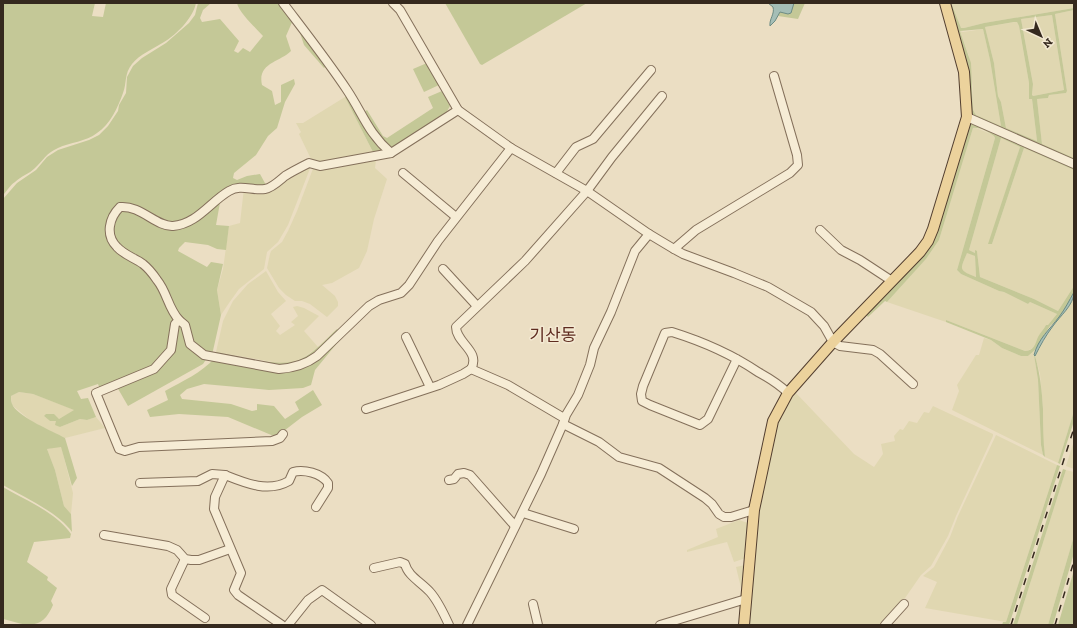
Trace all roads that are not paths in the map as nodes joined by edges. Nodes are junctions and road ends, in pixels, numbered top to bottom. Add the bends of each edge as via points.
1 (283, 3) edge
2 (393, 3) edge
3 (945, 3) edge
4 (651, 70) dead end
5 (774, 76) dead end
6 (662, 96) dead end
7 (458, 110) junction
8 (967, 117) junction
9 (511, 148) junction
10 (391, 153) junction
11 (1074, 164) edge
12 (403, 173) dead end
13 (556, 173) junction
14 (587, 191) junction
15 (456, 216) junction
16 (820, 230) dead end
17 (648, 234) junction
18 (674, 249) junction
19 (442, 269) dead end
20 (892, 281) junction
21 (477, 306) junction
22 (180, 320) junction
23 (406, 338) dead end
24 (833, 342) junction
25 (737, 359) junction
26 (471, 369) junction
27 (913, 384) dead end
28 (430, 387) junction
29 (788, 393) junction
30 (366, 409) dead end
31 (564, 421) junction
32 (283, 434) dead end
33 (225, 475) junction
34 (449, 480) dead end
35 (140, 482) dead end
36 (316, 506) dead end
37 (754, 510) junction
38 (523, 513) junction
39 (515, 526) junction
40 (574, 529) dead end
41 (104, 535) dead end
42 (230, 550) junction
43 (185, 559) junction
44 (374, 568) dead end
45 (746, 599) junction
46 (533, 604) dead end
47 (904, 604) dead end
48 (205, 618) dead end
49 (676, 622) edge
50 (887, 624) edge
51 (282, 625) edge
52 (288, 625) edge
53 (371, 625) edge
54 (450, 625) edge
55 (467, 625) edge
56 (538, 625) edge
57 (660, 625) edge
58 (744, 625) edge

1 - 10 street via 321,52 368,128
2 - 7 street via 400,10
3 - 8 main road via 964,72
4 - 13 street via 593,139 576,147
5 - 18 street via 798,165 696,230
6 - 14 street
7 - 9 street
7 - 10 street
8 - 11 street
8 - 20 main road via 928,241
9 - 13 street
9 - 15 street
10 - 22 street via 320,166 309,163 267,189 233,188 191,221 181,225 171,226 134,208 120,206 110,222 109,234 116,247 143,264 161,284 173,313
12 - 15 street
13 - 14 street
14 - 17 street
14 - 21 street via 525,261
15 - 22 street via 401,293 369,306 308,363 278,369 204,355 190,344 185,325
16 - 20 street via 841,250
17 - 18 street
17 - 31 street via 635,251 594,348 578,395
18 - 24 street via 768,287 811,312 824,326
19 - 21 street
20 - 24 main road
21 - 26 street via 456,327 456,333 473,357 474,364
22 - 32 street via 175,324 171,350 154,369 96,393 119,449 125,451 139,448 272,441
23 - 28 street
24 - 27 street via 840,346 873,350
24 - 29 main road
25 - 25 street via 708,419 700,425 642,400 643,386 665,333 672,332 689,337
25 - 29 street
26 - 28 street
26 - 31 street via 508,385
28 - 30 street
29 - 37 main road via 773,421
31 - 37 street via 619,457 659,468 705,498 724,517
31 - 38 street
33 - 35 street via 212,474 198,481
33 - 36 street via 247,484 266,487 289,482 293,472 311,472 328,483 328,488
33 - 42 street via 214,497 214,509
34 - 39 street via 458,474 470,475
37 - 45 main road
38 - 39 street
38 - 40 street
39 - 55 street
41 - 43 street via 168,546 177,550
42 - 43 street via 199,560
42 - 51 street via 241,573 234,590
43 - 48 street via 172,589 172,596
44 - 54 street via 400,562 404,564 411,575 431,593
45 - 49 street
45 - 58 main road
46 - 56 street
47 - 50 street
49 - 57 street
52 - 53 street via 308,600 322,590

